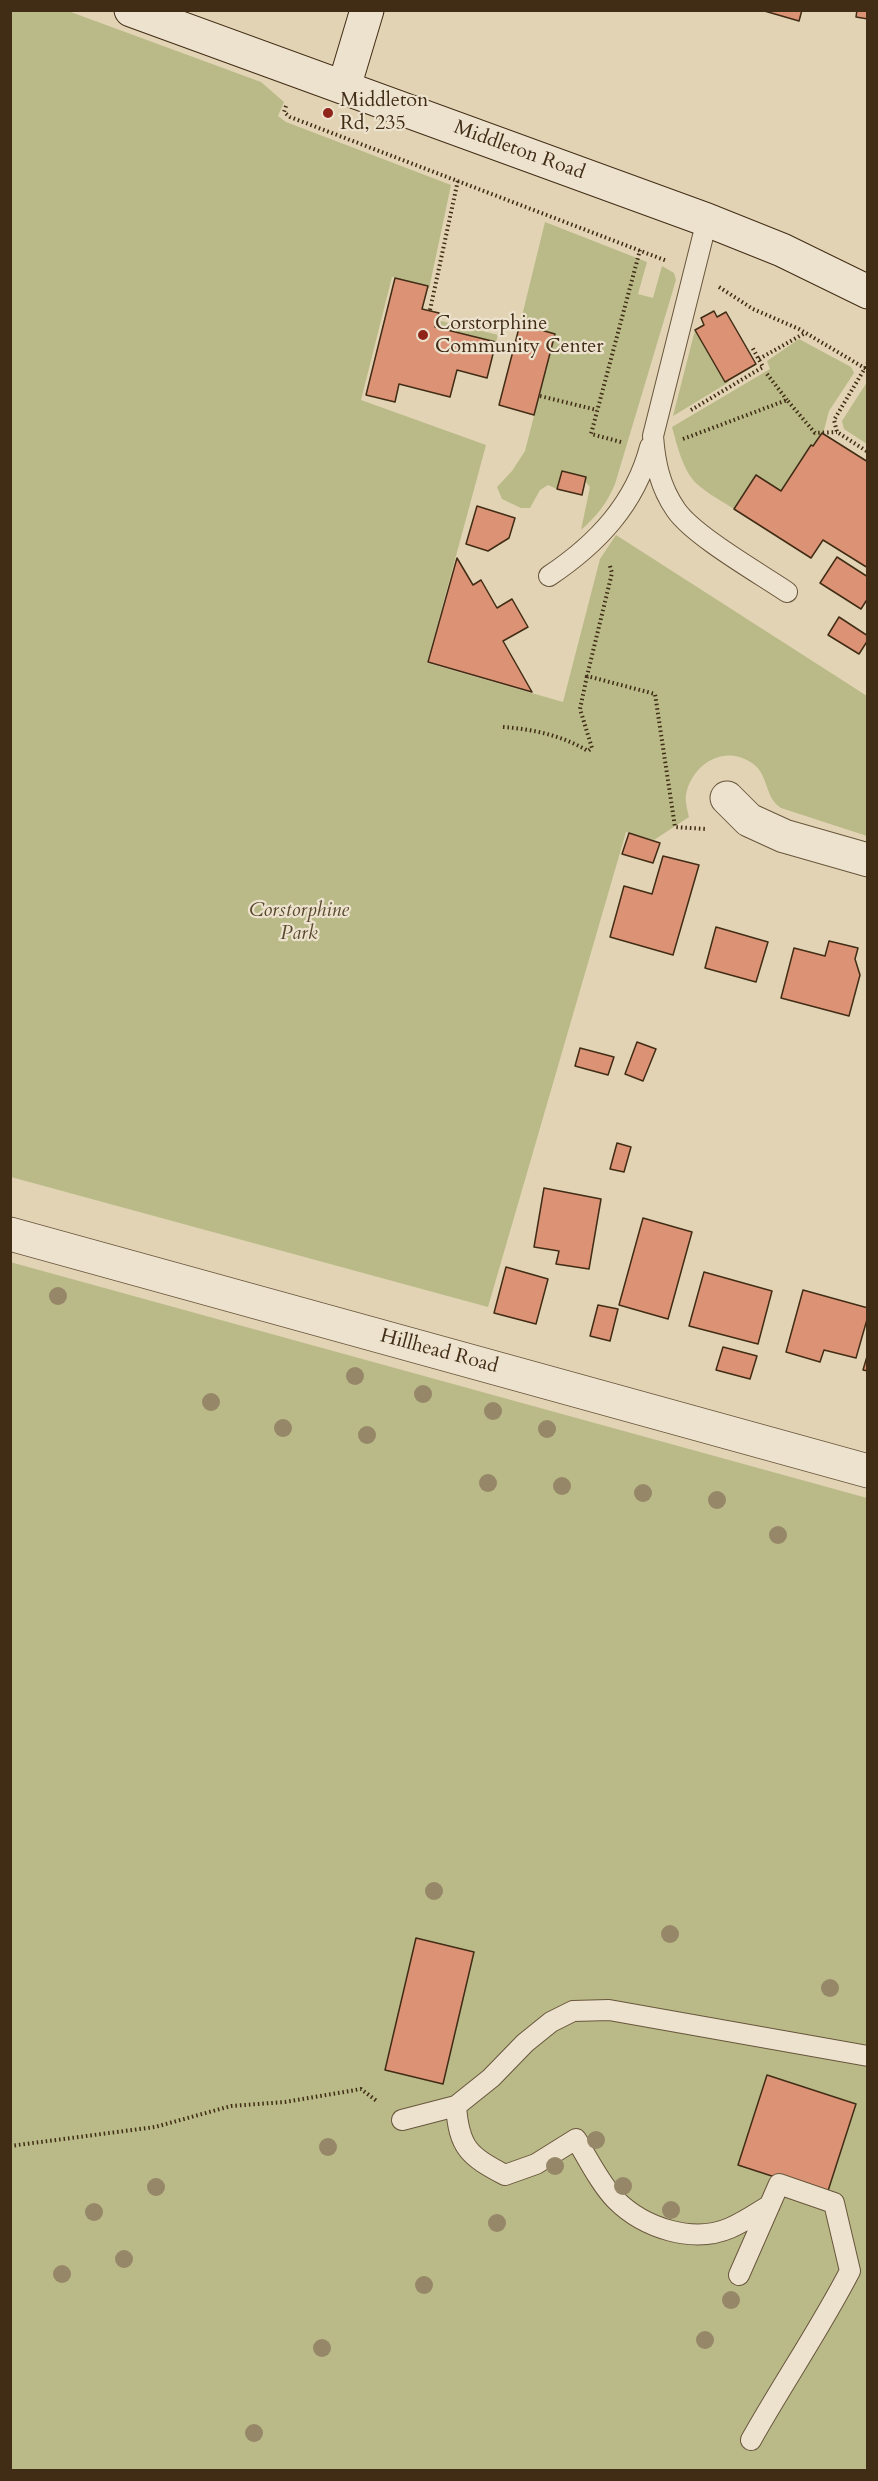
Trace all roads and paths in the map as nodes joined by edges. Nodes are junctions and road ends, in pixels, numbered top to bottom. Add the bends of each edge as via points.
1 (131, 10) edge
2 (367, 10) edge
3 (297, 71) junction
4 (344, 87) junction
5 (458, 180) junction
6 (707, 220) junction
7 (640, 250) junction
8 (694, 271) junction
9 (867, 292) edge
10 (430, 310) dead end
11 (805, 333) junction
12 (752, 347) dead end
13 (759, 359) junction
14 (867, 363) edge
15 (866, 369) edge
16 (767, 374) dead end
17 (540, 396) dead end
18 (787, 400) junction
19 (597, 410) junction
20 (837, 432) junction
21 (652, 442) junction
22 (867, 452) edge
23 (600, 533) junction
24 (549, 576) dead end
25 (787, 592) dead end
26 (587, 676) junction
27 (503, 727) dead end
28 (727, 798) dead end
29 (707, 830) dead end
30 (867, 860) edge
31 (10, 1234) edge
32 (867, 1471) edge
33 (867, 2055) edge
34 (456, 2106) junction
35 (402, 2120) joint
36 (10, 2146) edge
37 (770, 2205) junction
38 (739, 2275) dead end
39 (751, 2440) dead end

1 - 3 street, Middleton Road
2 - 4 street
3 - 4 street, Middleton Road
3 - 5 path via 284,112 290,117
4 - 6 street, Middleton Road
5 - 7 path
5 - 10 path
6 - 8 lane
6 - 9 street, Middleton Road via 782,250
7 - 8 path
7 - 19 path
8 - 11 path via 753,309
8 - 21 lane
11 - 13 path
11 - 15 path
12 - 13 path
13 - 21 path via 763,367
14 - 15 path
15 - 20 path via 834,420
16 - 18 path
17 - 19 path
18 - 20 path via 815,433
18 - 21 path
19 - 21 path via 591,434
20 - 22 path
21 - 23 lane via 630,499
21 - 25 lane via 662,485 676,512
23 - 24 lane via 579,555
23 - 26 path via 612,573
26 - 27 path via 580,709 591,750 562,738
26 - 29 path via 655,694 675,827
28 - 30 street via 749,820 784,836
31 - 32 street, Hillhead Road
33 - 34 lane via 609,2010 573,2011 551,2022 525,2043
34 - 35 lane
34 - 37 lane via 458,2131 468,2150 482,2163 505,2175 536,2164 576,2139 616,2200 669,2231 703,2236 730,2228
35 - 36 path via 361,2089 285,2102 231,2106 155,2127
37 - 38 lane
37 - 39 lane via 779,2184 834,2203 850,2271

